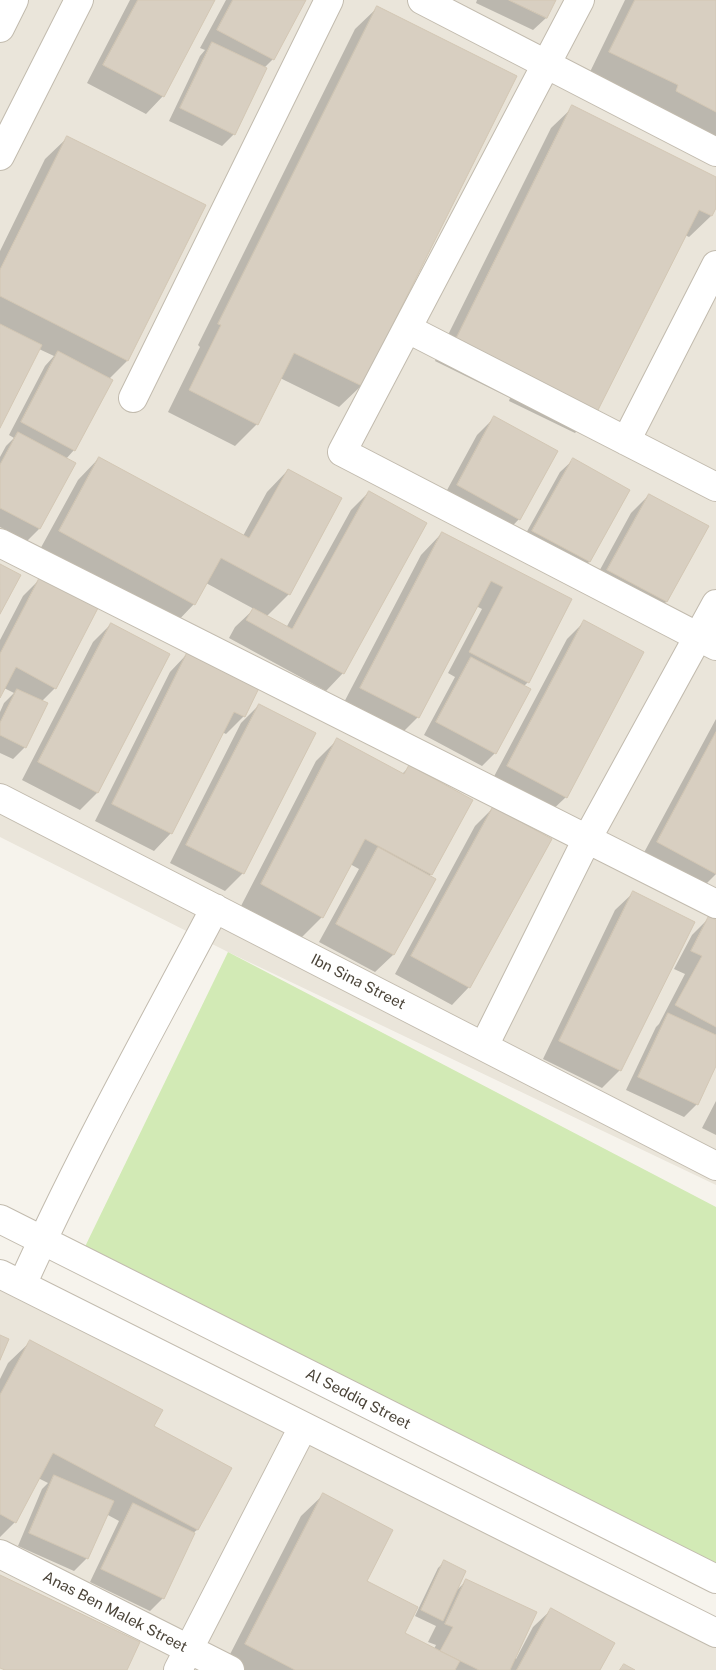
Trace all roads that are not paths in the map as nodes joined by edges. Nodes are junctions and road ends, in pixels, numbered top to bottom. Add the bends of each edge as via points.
1 (14, 0) edge
2 (79, 0) edge
3 (329, 0) edge
4 (422, 0) edge
5 (580, 0) edge
6 (0, 28) edge
7 (546, 64) junction
8 (716, 152) edge
9 (0, 156) edge
10 (716, 265) edge
11 (408, 330) junction
12 (133, 398) dead end
13 (626, 441) junction
14 (716, 487) edge
15 (0, 543) edge
16 (716, 604) edge
17 (707, 641) edge
18 (0, 798) edge
19 (587, 839) junction
20 (716, 904) edge
21 (215, 908) junction
22 (484, 1046) junction
23 (716, 1166) edge
24 (0, 1219) edge
25 (42, 1240) junction
26 (11, 1279) edge
27 (303, 1427) junction
28 (0, 1554) edge
29 (716, 1579) edge
30 (716, 1633) edge
31 (183, 1659) edge
32 (230, 1670) edge

1 - 6 street
2 - 9 street
3 - 12 street
4 - 7 street
5 - 7 street
7 - 8 street
7 - 11 street
10 - 13 street
11 - 13 street
11 - 17 street via 342,452
13 - 14 street
15 - 19 street
16 - 17 street
17 - 19 street
18 - 21 street, Ibn Sina Street
19 - 20 street
19 - 22 street
21 - 22 street, Ibn Sina Street
21 - 25 street
22 - 23 street, Ibn Sina Street
24 - 25 street, Al Seddiq Street
25 - 26 street
25 - 29 street, Al Seddiq Street
26 - 27 street
27 - 30 street
27 - 31 street
28 - 31 street, Anas Ben Malek Street
31 - 32 street, Anas Ben Malek Street

